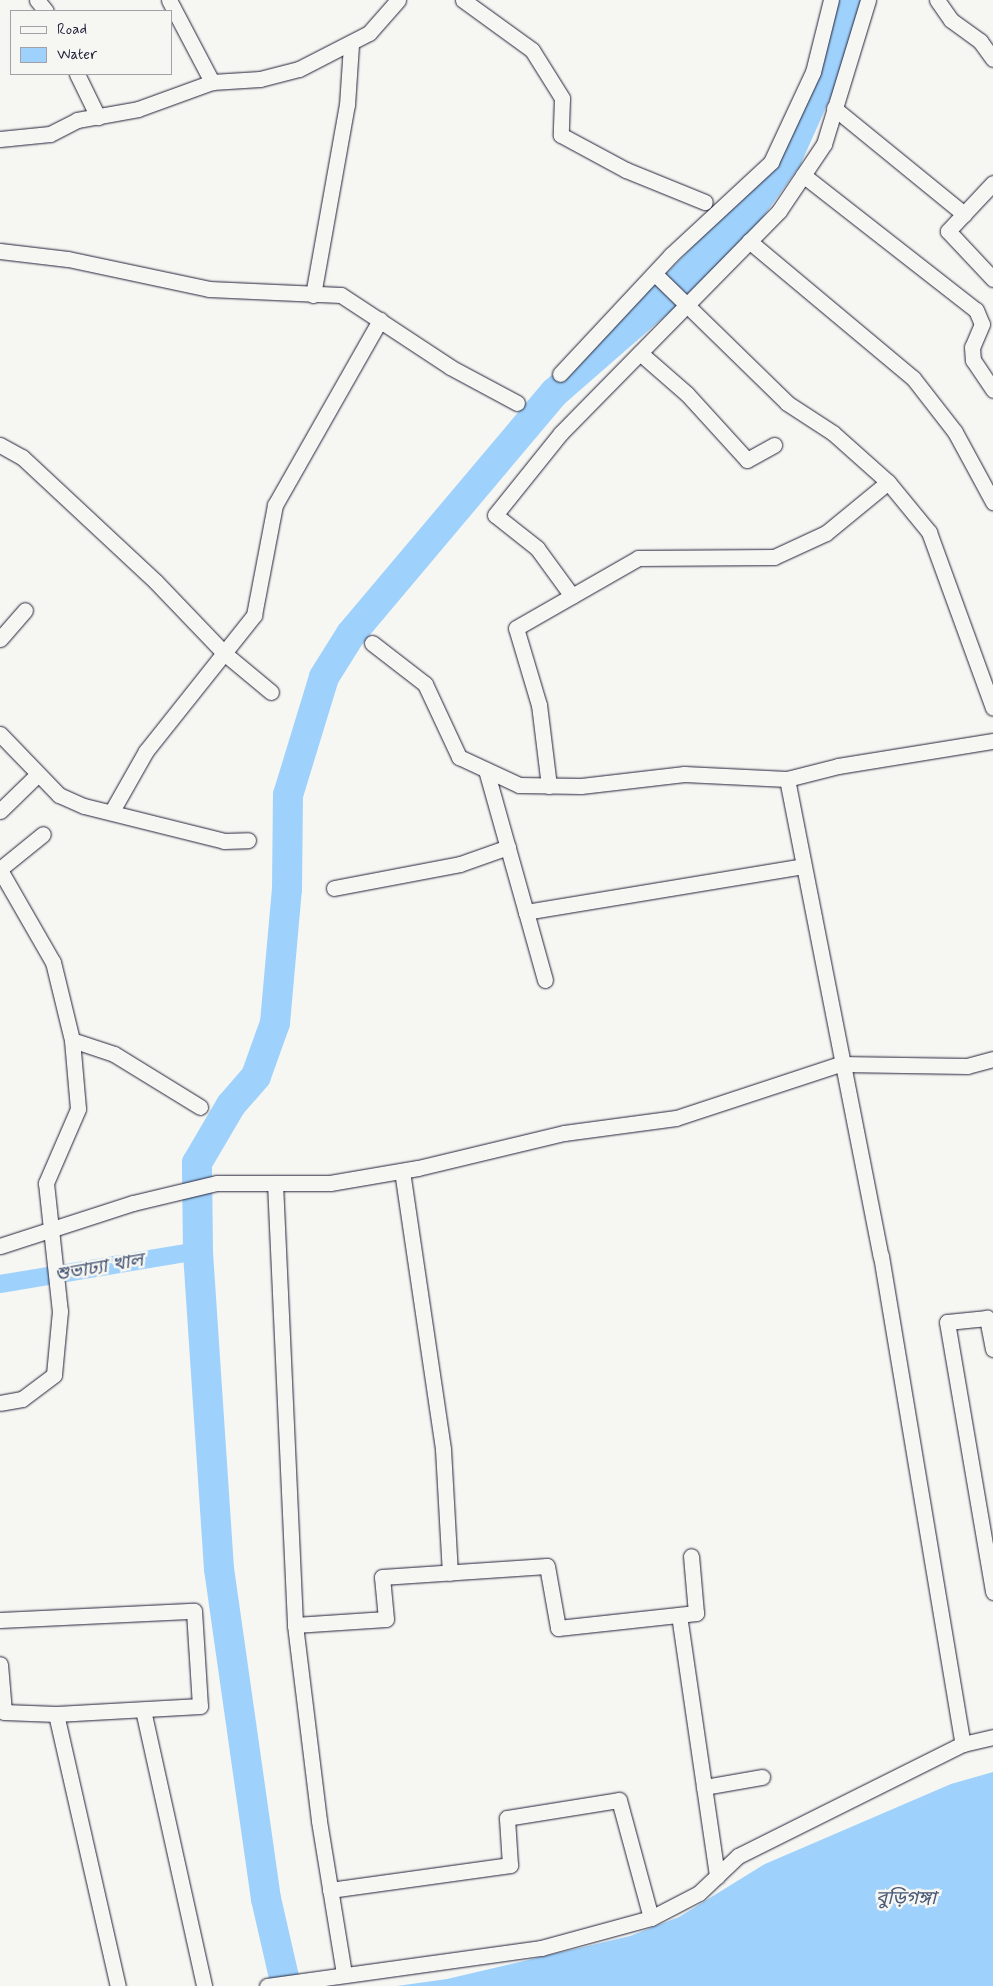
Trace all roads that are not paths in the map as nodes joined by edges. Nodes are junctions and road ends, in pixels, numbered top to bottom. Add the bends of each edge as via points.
1 (37, 0) edge
2 (169, 0) edge
3 (398, 0) edge
4 (463, 0) edge
5 (831, 0) edge
6 (868, 0) edge
7 (937, 0) edge
8 (45, 10) edge
9 (351, 44) junction
10 (993, 59) edge
11 (78, 75) edge
12 (212, 82) junction
13 (834, 108) junction
14 (98, 116) junction
15 (0, 139) edge
16 (803, 175) junction
17 (993, 183) edge
18 (705, 202) dead end
19 (964, 214) junction
20 (749, 242) junction
21 (0, 250) edge
22 (658, 277) junction
23 (993, 279) edge
24 (313, 295) junction
25 (686, 302) junction
26 (380, 320) junction
27 (640, 353) junction
28 (560, 374) dead end
29 (993, 390) edge
30 (517, 403) dead end
31 (0, 445) edge
32 (774, 446) dead end
33 (888, 482) junction
34 (993, 502) edge
35 (572, 596) junction
36 (25, 610) dead end
37 (0, 638) edge
38 (372, 643) dead end
39 (224, 653) junction
40 (271, 692) dead end
41 (993, 708) edge
42 (0, 734) edge
43 (993, 741) edge
44 (486, 770) junction
45 (36, 776) junction
46 (787, 779) junction
47 (549, 786) junction
48 (0, 811) edge
49 (112, 811) junction
50 (43, 834) dead end
51 (248, 840) dead end
52 (508, 847) junction
53 (803, 866) junction
54 (0, 869) edge
55 (334, 888) dead end
56 (526, 912) junction
57 (545, 980) dead end
58 (72, 1040) junction
59 (993, 1059) edge
60 (840, 1064) junction
61 (200, 1106) dead end
62 (402, 1171) junction
63 (275, 1184) junction
64 (49, 1230) junction
65 (0, 1246) edge
66 (993, 1349) edge
67 (0, 1403) edge
68 (691, 1556) dead end
69 (450, 1572) junction
70 (993, 1592) edge
71 (679, 1615) junction
72 (0, 1620) edge
73 (295, 1625) junction
74 (0, 1664) edge
75 (143, 1710) junction
76 (56, 1714) junction
77 (993, 1737) edge
78 (963, 1744) junction
79 (762, 1777) dead end
80 (704, 1787) junction
81 (717, 1876) junction
82 (330, 1890) junction
83 (651, 1918) junction
84 (344, 1974) junction
85 (118, 1986) edge
86 (204, 1986) edge
87 (267, 1986) edge

1 - 8 street
2 - 12 street
3 - 9 street via 369,33
4 - 18 street via 532,50 562,98 562,135 626,170
5 - 22 street via 813,72 771,162
6 - 13 street
7 - 10 street via 951,20 980,41
9 - 12 street via 300,69 260,79
9 - 24 street via 347,105
11 - 14 street
12 - 14 street via 138,109
13 - 16 street via 824,144
13 - 19 street
14 - 15 street via 50,134
16 - 20 street via 779,211
16 - 29 street via 976,310 982,324 972,347 972,360
17 - 19 street
19 - 23 street via 948,231
20 - 25 street
20 - 34 street via 913,378 955,432
21 - 24 street via 68,259 210,289
22 - 25 street
22 - 28 street
24 - 26 street via 341,295
25 - 27 street
25 - 33 street via 727,348 787,403 833,433
26 - 30 street via 464,375
26 - 39 street via 275,505 254,614
27 - 32 street via 687,394 747,460
27 - 35 street via 561,433 495,515 537,548
31 - 39 street via 28,463 156,582
33 - 35 street via 826,533 774,557 638,558
33 - 41 street via 929,532
35 - 47 street via 516,628 539,704
36 - 37 street
38 - 44 street via 424,684 459,757
39 - 40 street
39 - 49 street via 146,751
42 - 45 street
43 - 46 street via 838,766
44 - 47 street via 519,785
44 - 52 street
45 - 48 street
45 - 49 street via 58,795
46 - 47 street via 684,774
46 - 53 street
49 - 51 street via 224,841
50 - 54 street
52 - 55 street via 460,864
52 - 56 street
53 - 56 street
53 - 60 street
54 - 58 street via 53,962
56 - 57 street
58 - 61 street via 114,1054
58 - 64 street via 78,1109 46,1183
59 - 60 street via 967,1066
60 - 62 street via 676,1118 564,1133
60 - 78 street via 881,1256
62 - 63 street via 330,1183
62 - 69 street via 443,1449
63 - 64 street via 218,1183 134,1203
63 - 73 street
64 - 65 street
64 - 67 street via 60,1311 54,1375 22,1399
66 - 70 street via 987,1318 947,1322
68 - 71 street via 696,1613
69 - 71 street via 547,1566 558,1628
69 - 73 street via 382,1577 386,1619
71 - 80 street
72 - 75 street via 194,1611 200,1706
73 - 82 street
74 - 76 street via 4,1712
75 - 76 street
75 - 86 street
76 - 85 street
77 - 78 street
78 - 81 street via 738,1856
79 - 80 street
80 - 81 street
81 - 83 street via 699,1893
82 - 83 street via 510,1865 507,1818 619,1800
82 - 84 street
83 - 84 street via 541,1948
84 - 87 street

